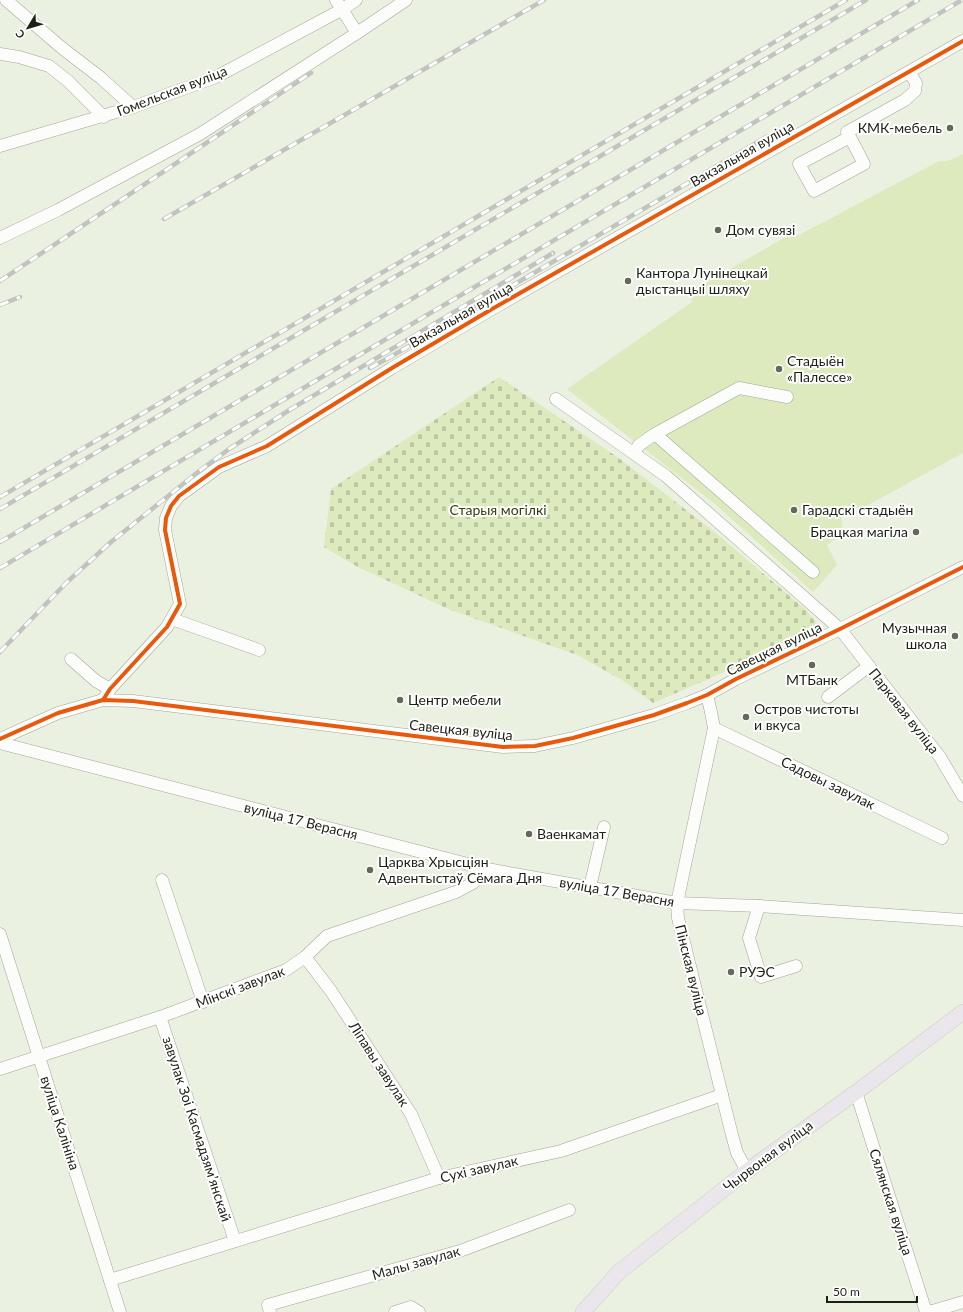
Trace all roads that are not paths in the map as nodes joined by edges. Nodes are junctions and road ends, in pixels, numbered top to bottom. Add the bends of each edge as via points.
1 (6, 0) edge
2 (356, 0) edge
3 (406, 0) edge
4 (339, 5) edge
5 (357, 33) junction
6 (963, 41) edge
7 (0, 54) edge
8 (909, 72) junction
9 (133, 107) junction
10 (104, 117) junction
11 (850, 137) junction
12 (0, 146) edge
13 (0, 238) edge
14 (787, 397) dead end
15 (556, 399) dead end
16 (655, 434) junction
17 (634, 453) junction
18 (963, 567) edge
19 (813, 572) dead end
20 (172, 619) junction
21 (840, 629) junction
22 (259, 650) dead end
23 (71, 659) dead end
24 (869, 666) junction
25 (110, 689) junction
26 (706, 695) junction
27 (828, 697) dead end
28 (103, 700) junction
29 (714, 728) junction
30 (0, 739) edge
31 (0, 743) edge
32 (963, 796) edge
33 (604, 827) dead end
34 (942, 838) dead end
35 (487, 869) junction
36 (162, 880) dead end
37 (590, 888) junction
38 (677, 903) junction
39 (759, 906) junction
40 (963, 920) edge
41 (0, 934) edge
42 (305, 958) junction
43 (796, 966) dead end
44 (203, 1002) junction
45 (963, 1012) edge
46 (160, 1017) junction
47 (38, 1057) junction
48 (0, 1069) edge
49 (856, 1092) junction
50 (722, 1095) junction
51 (747, 1171) junction
52 (438, 1178) junction
53 (569, 1210) dead end
54 (234, 1241) junction
55 (110, 1280) junction
56 (963, 1302) edge
57 (120, 1312) edge
58 (270, 1312) edge
59 (395, 1312) edge
60 (419, 1312) edge
61 (583, 1312) edge
62 (926, 1312) edge
63 (929, 1312) edge

1 - 9 street
2 - 4 street, Гомельская вуліца
3 - 5 street
4 - 5 street
4 - 9 street, Гомельская вуліца via 216,77
5 - 13 street via 200,134
6 - 8 street, Вакзальная вуліца
7 - 10 street via 49,66
8 - 11 street via 916,83 915,91 905,100 847,132
8 - 20 street, Вакзальная вуліца via 452,333 267,446 219,467 178,496 166,518 165,530 180,604
9 - 10 street, Гомельская вуліца
10 - 12 street, Гомельская вуліца
11 - 11 street via 864,164 814,191 799,164
14 - 16 street via 739,388
15 - 17 street, Паркавая вуліца
16 - 17 street via 639,445
16 - 19 street
17 - 21 street, Паркавая вуліца via 666,476
18 - 21 street, Савецкая вуліца
20 - 22 street
20 - 25 street, Вакзальная вуліца
21 - 24 street, Паркавая вуліца
21 - 26 street, Савецкая вуліца
23 - 25 street via 96,681
24 - 27 street
24 - 32 street, Паркавая вуліца via 940,757
25 - 28 street, Вакзальная вуліца
26 - 28 street, Савецкая вуліца via 654,715 573,738 535,746 503,747 133,701
26 - 29 street, Пінская вуліца
28 - 30 street, Савецкая вуліца via 58,713
29 - 34 street, Садовы завулак
29 - 38 street, Пінская вуліца
31 - 35 street, вуліца 17 Верасня
33 - 37 street
35 - 37 street, вуліца 17 Верасня
35 - 42 street, Мінскі завулак via 473,883 456,892 327,936
36 - 44 street
37 - 38 street, вуліца 17 Верасня
38 - 39 street, вуліца 17 Верасня
38 - 50 street, Пінская вуліца via 678,918
39 - 40 street, вуліца 17 Верасня
39 - 43 street via 749,938 761,977
41 - 47 street, вуліца Калініна
42 - 44 street, Мінскі завулак via 286,970
42 - 52 street, Ліпавы завулак via 331,991 411,1114
44 - 46 street, Мінскі завулак
45 - 49 main road, Чырвоная вуліца
46 - 47 street, Мінскі завулак
46 - 54 street, завулак Зоі Касмадзямʼянскай
47 - 48 street, Мінскі завулак
47 - 55 street, вуліца Калініна
49 - 51 main road, Чырвоная вуліца
49 - 62 street, Сялянская вуліца
50 - 51 street, Пінская вуліца via 737,1153
50 - 52 street, Сухі завулак via 561,1151
51 - 61 main road, Чырвоная вуліца via 619,1272
52 - 54 street, Сухі завулак
53 - 58 street, Малы завулак via 460,1251 268,1305
54 - 55 street, Сухі завулак
55 - 57 street, вуліца Калініна
56 - 63 street
59 - 60 street via 411,1307

